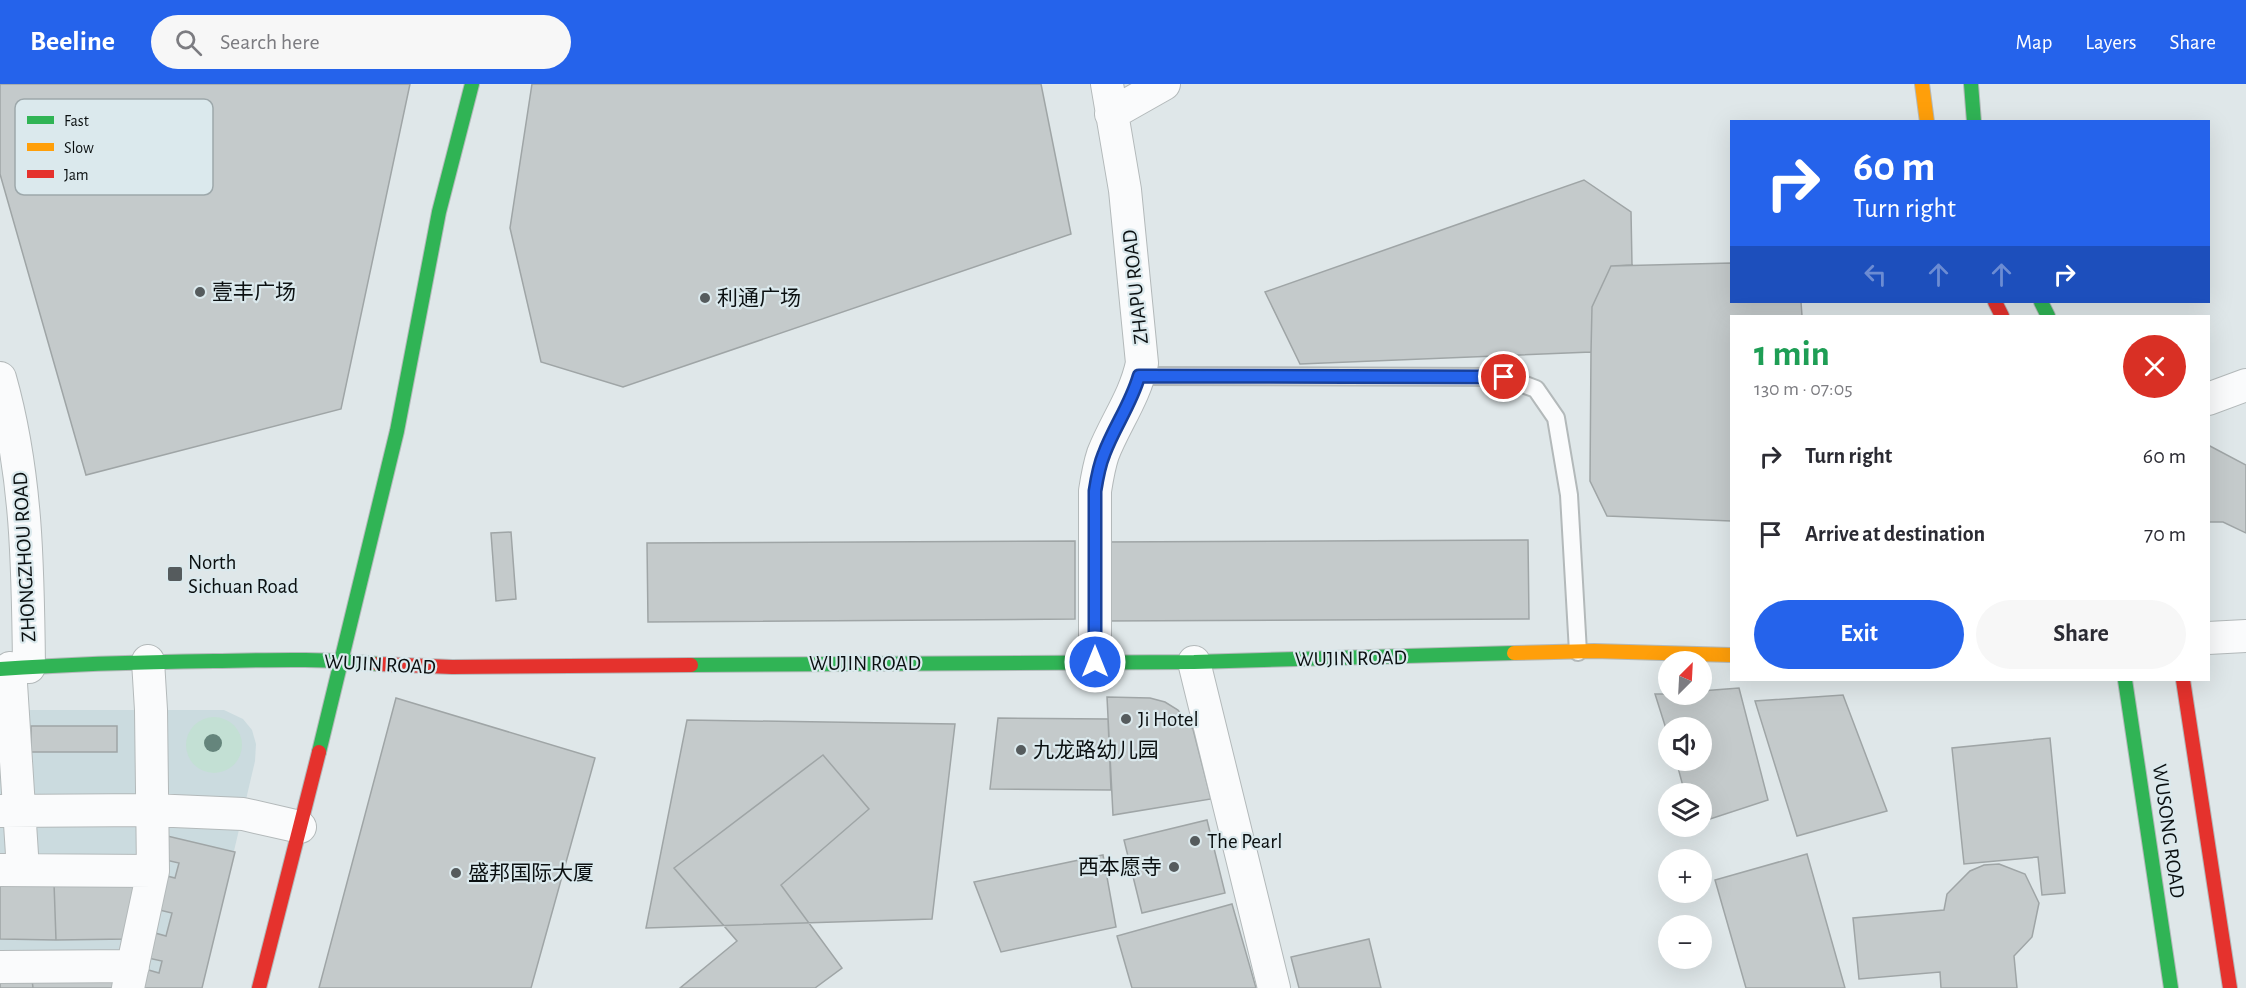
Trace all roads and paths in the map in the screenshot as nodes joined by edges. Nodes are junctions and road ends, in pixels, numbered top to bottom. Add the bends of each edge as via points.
1 (472, 84) edge
2 (1107, 84) edge
3 (1164, 84) edge
4 (1922, 84) edge
5 (1971, 84) edge
6 (1111, 114) junction
7 (1927, 120) edge
8 (1974, 120) edge
9 (1139, 376) junction
10 (0, 378) edge
11 (2246, 385) edge
12 (2210, 398) edge
13 (2246, 636) edge
14 (2210, 638) edge
15 (1578, 652) junction
16 (1730, 654) edge
17 (342, 660) junction
18 (148, 661) junction
19 (1095, 662) junction
20 (1194, 662) junction
21 (13, 668) edge
22 (2125, 681) edge
23 (2183, 681) edge
24 (151, 810) junction
25 (9, 811) edge
26 (300, 827) junction
27 (11, 870) edge
28 (153, 871) junction
29 (0, 967) edge
30 (131, 977) edge
31 (259, 988) edge
32 (1274, 988) edge
33 (2171, 988) edge
34 (2230, 988) edge

1 - 17 street via 440,212 397,431
2 - 6 street, ZHAPU ROAD
3 - 6 street
4 - 7 street
5 - 8 street
6 - 9 street, ZHAPU ROAD via 1125,190 1142,363
9 - 15 lane via 1504,377 1536,389 1556,418 1569,495
9 - 19 street, ZHAPU ROAD via 1098,470
10 - 21 street, ZHONGZHOU ROAD via 18,453 27,536
11 - 12 street
13 - 14 street
15 - 16 street, WUJIN ROAD
15 - 20 street, WUJIN ROAD
17 - 18 street, WUJIN ROAD
17 - 19 street, WUJIN ROAD via 452,668
17 - 26 street
18 - 21 street, WUJIN ROAD
18 - 24 street
19 - 20 street, WUJIN ROAD
20 - 32 street
21 - 25 street, ZHONGZHOU ROAD
22 - 33 street, WUSONG ROAD
23 - 34 street, WUSONG ROAD
24 - 25 street
24 - 26 street via 243,814
24 - 28 street
25 - 27 street, ZHONGZHOU ROAD
26 - 31 street
27 - 28 street
28 - 30 street
29 - 30 street

